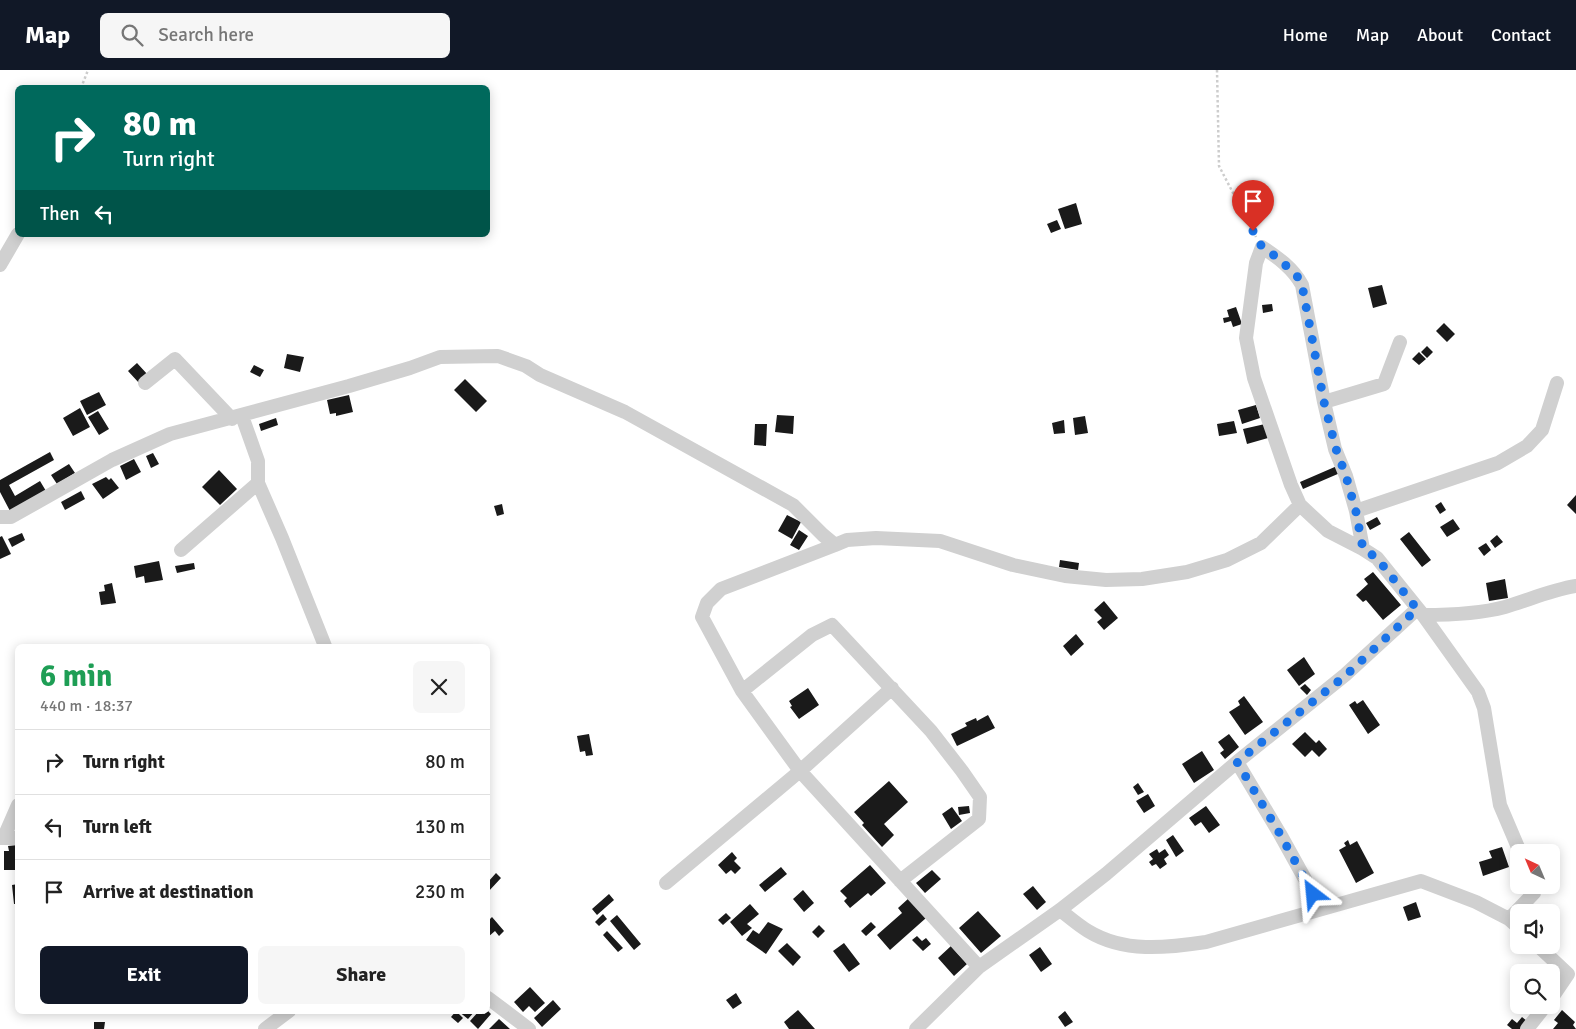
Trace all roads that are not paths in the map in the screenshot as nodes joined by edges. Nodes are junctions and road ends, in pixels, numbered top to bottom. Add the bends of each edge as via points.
1 (16, 237) edge
2 (0, 265) edge
3 (1400, 342) dead end
4 (145, 383) dead end
5 (1557, 384) dead end
6 (1324, 402) junction
7 (237, 417) junction
8 (258, 483) junction
9 (1300, 504) junction
10 (1356, 512) junction
11 (0, 517) edge
12 (835, 545) junction
13 (1363, 549) junction
14 (180, 550) dead end
15 (1576, 586) edge
16 (1420, 612) junction
17 (323, 644) edge
18 (892, 688) junction
19 (742, 691) junction
20 (1237, 762) junction
21 (800, 771) junction
22 (15, 814) edge
23 (7, 838) edge
24 (1517, 844) edge
25 (900, 881) junction
26 (666, 883) dead end
27 (1321, 908) junction
28 (1060, 910) junction
29 (1510, 922) edge
30 (1547, 954) edge
31 (979, 967) junction
32 (1572, 976) edge
33 (1560, 989) edge
34 (490, 1000) edge
35 (285, 1014) edge
36 (1539, 1014) edge
37 (265, 1029) edge
38 (529, 1029) edge
39 (916, 1029) edge
40 (1527, 1029) edge

1 - 2 street
3 - 6 street via 1384,384
4 - 7 street via 175,359
5 - 10 street via 1542,430 1527,446 1498,463
6 - 9 street via 1302,285 1297,276 1262,247 1256,263 1246,338 1254,378
6 - 10 street
7 - 8 street via 258,461
7 - 11 street via 170,434 112,460 11,517
7 - 12 street via 440,357 498,356 625,412 793,505
8 - 14 street
8 - 17 street
9 - 12 street via 1261,543 1227,560 1187,572 1142,579 1065,576 1013,565 940,541 876,538 848,540
9 - 13 street via 1328,531
10 - 13 street
12 - 19 street via 721,589 707,603 702,617
13 - 16 street via 1377,558
15 - 16 street via 1503,608 1450,615
16 - 20 street
16 - 24 street via 1478,692 1484,708 1500,806
18 - 19 street via 832,624 812,635
18 - 21 street
18 - 25 street via 931,731 980,797 979,819
19 - 21 street
20 - 27 street
20 - 28 street
21 - 25 street
21 - 26 street
22 - 23 street
25 - 31 street
27 - 28 street via 1206,942 1169,947 1140,947 1113,942 1089,932
27 - 29 street via 1421,881 1476,902
28 - 31 street
30 - 32 street
31 - 39 street
32 - 33 street
34 - 38 street
35 - 37 street
36 - 40 street

